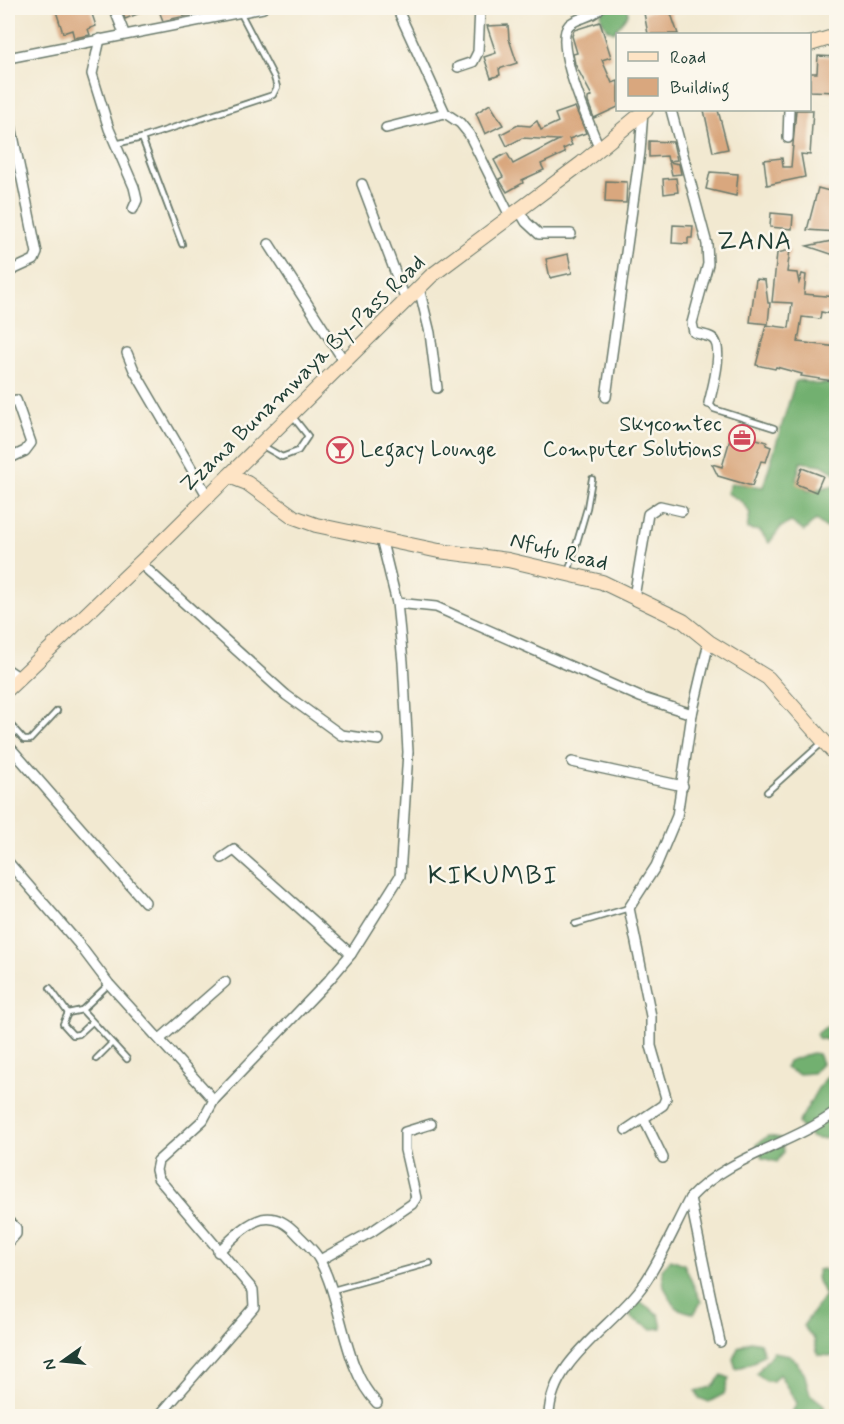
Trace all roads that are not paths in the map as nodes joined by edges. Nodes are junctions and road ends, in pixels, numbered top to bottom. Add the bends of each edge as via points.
1 (114, 8) edge
2 (263, 8) edge
3 (397, 8) edge
4 (480, 8) edge
5 (600, 8) edge
6 (239, 9) edge
7 (124, 33) junction
8 (837, 36) edge
9 (100, 39) junction
10 (811, 44) edge
11 (8, 58) edge
12 (458, 67) dead end
13 (8, 111) edge
14 (643, 111) edge
15 (644, 111) edge
16 (671, 111) edge
17 (789, 111) edge
18 (445, 113) junction
19 (386, 128) dead end
20 (142, 138) junction
21 (788, 138) dead end
22 (115, 144) junction
23 (599, 148) junction
24 (362, 184) dead end
25 (133, 209) dead end
26 (515, 213) junction
27 (571, 234) dead end
28 (182, 244) dead end
29 (268, 244) dead end
30 (8, 272) edge
31 (419, 288) junction
32 (405, 302) junction
33 (127, 353) dead end
34 (344, 361) junction
35 (437, 388) dead end
36 (606, 397) dead end
37 (16, 400) dead end
38 (709, 403) joint
39 (291, 415) junction
40 (774, 428) dead end
41 (261, 444) junction
42 (8, 459) edge
43 (229, 476) junction
44 (592, 479) dead end
45 (208, 497) junction
46 (682, 511) dead end
47 (381, 538) junction
48 (140, 563) junction
49 (568, 573) junction
50 (634, 597) junction
51 (397, 603) junction
52 (709, 642) junction
53 (8, 669) edge
54 (20, 678) junction
55 (8, 689) edge
56 (57, 711) dead end
57 (692, 714) junction
58 (8, 722) edge
59 (379, 740) dead end
60 (825, 741) junction
61 (8, 746) edge
62 (837, 755) edge
63 (572, 762) dead end
64 (682, 786) junction
65 (767, 792) dead end
66 (222, 858) dead end
67 (8, 862) edge
68 (145, 902) dead end
69 (629, 908) junction
70 (575, 924) dead end
71 (351, 954) junction
72 (225, 982) dead end
73 (109, 984) junction
74 (50, 988) dead end
75 (82, 1010) junction
76 (68, 1013) junction
77 (92, 1022) junction
78 (160, 1039) junction
79 (112, 1043) junction
80 (96, 1059) dead end
81 (127, 1059) dead end
82 (214, 1100) junction
83 (837, 1112) edge
84 (644, 1119) junction
85 (431, 1124) dead end
86 (626, 1130) dead end
87 (663, 1158) dead end
88 (690, 1198) junction
89 (8, 1221) edge
90 (8, 1243) edge
91 (218, 1252) junction
92 (320, 1260) junction
93 (430, 1263) dead end
94 (333, 1290) junction
95 (720, 1342) dead end
96 (377, 1403) dead end
97 (159, 1416) edge
98 (549, 1416) edge

1 - 7 street
2 - 6 street
3 - 18 street
4 - 12 street via 478,52 473,62
5 - 23 street via 570,24 564,32 565,56
6 - 7 street
6 - 20 lane via 274,77 277,87 273,94
7 - 9 street
8 - 10 street
9 - 11 street
9 - 22 street via 92,74
13 - 30 street via 37,253 33,260
14 - 23 street, Zzana Bunamwaya By-Pass Road
15 - 36 street
16 - 38 street via 707,244 708,264 692,323 694,332 714,339 717,344 719,354
17 - 21 street
18 - 19 street
18 - 26 street via 469,134
20 - 22 lane
20 - 28 lane
22 - 25 street via 134,187 137,200
23 - 26 street, Zzana Bunamwaya By-Pass Road
24 - 32 street
26 - 27 street via 539,234
26 - 31 street, Zzana Bunamwaya By-Pass Road
29 - 34 street
31 - 32 street, Zzana Bunamwaya By-Pass Road
31 - 35 street
32 - 34 street, Zzana Bunamwaya By-Pass Road
33 - 45 street
34 - 39 street, Zzana Bunamwaya By-Pass Road
37 - 42 street via 31,443 25,451
38 - 40 lane via 714,409
39 - 41 street, Zzana Bunamwaya By-Pass Road
39 - 41 lane via 308,436 298,451 282,457
41 - 43 street, Zzana Bunamwaya By-Pass Road
43 - 45 street, Zzana Bunamwaya By-Pass Road
43 - 47 street, Nfufu Road via 247,483 294,517 341,532
44 - 49 lane
45 - 48 street, Zzana Bunamwaya By-Pass Road
46 - 50 street via 660,506 648,514
47 - 49 street, Nfufu Road
47 - 51 street
48 - 54 street, Zzana Bunamwaya By-Pass Road
48 - 59 street via 286,695 341,735
49 - 50 street, Nfufu Road via 602,582
50 - 52 street, Nfufu Road via 683,621
51 - 57 street via 436,607 640,697
51 - 71 street via 408,752 399,876
52 - 57 street
52 - 60 street, Nfufu Road via 768,678
53 - 54 street
54 - 55 street, Zzana Bunamwaya By-Pass Road
56 - 58 lane via 30,740 24,740
57 - 64 street
60 - 62 street, Nfufu Road
60 - 65 lane
61 - 68 street
63 - 64 street
64 - 69 street via 677,816 656,866
66 - 71 street via 234,850 271,888
67 - 73 street
69 - 70 lane
69 - 84 street via 651,1016 651,1046 666,1098
71 - 82 street
72 - 78 street
73 - 75 lane
73 - 78 street
74 - 76 lane
75 - 76 lane
75 - 77 lane
76 - 77 lane via 63,1024 73,1035
77 - 79 lane
78 - 82 street
79 - 80 lane
79 - 81 lane
82 - 91 street via 203,1120 158,1161 156,1170 158,1178
83 - 88 street via 743,1160
84 - 86 street
84 - 87 street
85 - 92 street via 405,1132 405,1150 416,1197 412,1204
88 - 95 street
88 - 98 street via 642,1287 559,1377
89 - 90 street via 16,1228
91 - 92 street via 255,1222 280,1219
91 - 97 street via 253,1290 254,1306
92 - 94 street
93 - 94 lane
94 - 96 street via 362,1384

